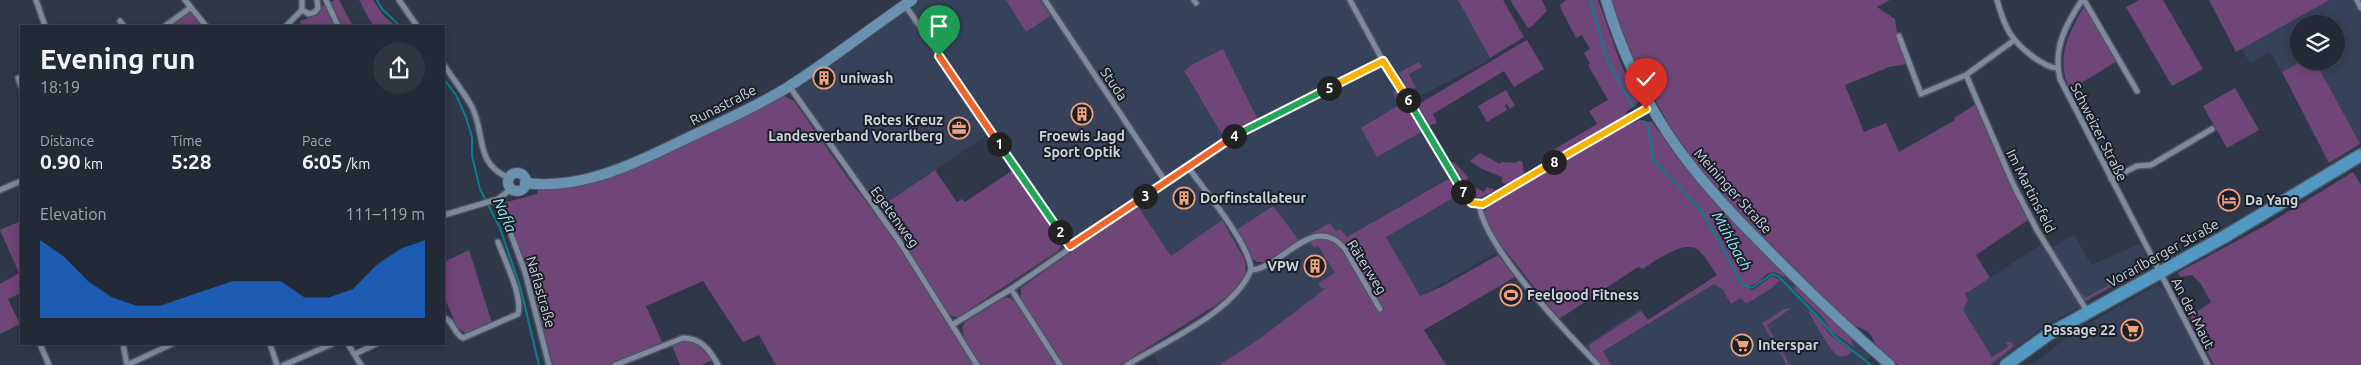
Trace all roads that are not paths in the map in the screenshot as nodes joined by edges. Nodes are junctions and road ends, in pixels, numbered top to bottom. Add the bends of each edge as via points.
1 (36, 0) edge
2 (184, 0) edge
3 (302, 0) edge
4 (317, 0) edge
5 (326, 0) edge
6 (399, 0) edge
7 (1045, 0) edge
8 (1350, 0) edge
9 (1606, 0) edge
10 (1997, 0) edge
11 (2083, 0) edge
12 (2357, 0) edge
13 (908, 2) edge
14 (190, 8) junction
15 (2361, 8) edge
16 (302, 10) junction
17 (120, 21) dead end
18 (44, 25) edge
19 (123, 25) edge
20 (166, 25) edge
21 (205, 25) edge
22 (287, 25) edge
23 (338, 25) edge
24 (416, 25) edge
25 (1899, 36) dead end
26 (2013, 40) junction
27 (1383, 61) junction
28 (445, 67) edge
29 (2058, 68) junction
30 (1966, 75) junction
31 (18, 78) dead end
32 (20, 83) edge
33 (789, 86) junction
34 (2137, 91) dead end
35 (1651, 106) junction
36 (2212, 129) dead end
37 (2361, 155) edge
38 (1188, 166) junction
39 (509, 178) junction
40 (2111, 180) junction
41 (20, 181) edge
42 (1165, 181) junction
43 (526, 183) junction
44 (511, 189) junction
45 (0, 190) edge
46 (498, 198) junction
47 (1479, 204) junction
48 (445, 215) edge
49 (498, 242) dead end
50 (1070, 246) junction
51 (1251, 270) junction
52 (2160, 272) junction
53 (1012, 289) junction
54 (1380, 309) dead end
55 (2087, 312) junction
56 (445, 319) edge
57 (952, 325) junction
58 (40, 345) edge
59 (123, 345) edge
60 (170, 345) edge
61 (270, 345) edge
62 (330, 345) edge
63 (349, 345) edge
64 (374, 345) edge
65 (355, 354) junction
66 (1593, 360) junction
67 (49, 365) edge
68 (127, 365) edge
69 (277, 365) edge
70 (284, 365) edge
71 (361, 365) edge
72 (549, 365) edge
73 (615, 365) edge
74 (718, 365) edge
75 (977, 365) edge
76 (1060, 365) edge
77 (1127, 365) edge
78 (1586, 365) edge
79 (1598, 365) edge
80 (1890, 365) edge
81 (2006, 365) edge
82 (2208, 365) edge

1 - 18 street
2 - 14 street
3 - 16 street
4 - 16 street via 315,12 310,14
5 - 23 street
6 - 24 street
7 - 42 street, Studa
8 - 27 street
9 - 35 street, Meininger Straße via 1621,44
10 - 26 street
11 - 29 street, Schweizer Straße via 2060,39
11 - 34 street, Schweizer Straße
12 - 15 street
13 - 33 street, Runastraße
13 - 50 street
14 - 20 street
14 - 21 street
16 - 22 street
17 - 19 street
25 - 30 street via 1921,94
26 - 29 street via 2041,62
26 - 30 street
27 - 38 street via 1240,133
27 - 47 street via 1467,197 1472,203
28 - 39 street via 472,108 487,160 494,169
29 - 40 street, Schweizer Straße via 2063,88
30 - 55 street, Im Martinsfeld via 2014,186
31 - 32 street
33 - 43 street, Runastraße via 729,118 612,172 561,184
33 - 57 street, Egetenweg via 901,244
35 - 47 street
35 - 80 street, Meininger Straße via 1682,154 1718,198 1819,301
36 - 40 street via 2151,165 2137,166
37 - 52 main road, Vorarlberger Straße
38 - 42 street
38 - 51 street via 1235,233 1249,258
39 - 43 street, Runastraße via 519,174
39 - 44 street
40 - 52 street, Schweizer Straße
41 - 45 street
42 - 50 street
43 - 44 street, Runastraße via 519,191
44 - 46 street, Runastraße
46 - 48 street, Runastraße
46 - 72 street, Naflastraße via 525,272
47 - 66 street via 1482,220 1518,275
49 - 56 street via 519,303 518,314 463,338
50 - 53 street
51 - 54 street, Räterweg via 1261,268 1299,243 1327,236 1345,249
51 - 77 street via 1244,284 1216,310
52 - 55 main road, Vorarlberger Straße
52 - 82 street, An der Maut
53 - 57 street
53 - 76 street
55 - 81 main road, Vorarlberger Straße via 2034,343
57 - 75 street, Egetenweg
58 - 67 street
59 - 68 street
60 - 68 street
61 - 69 street
62 - 70 street
63 - 65 street
64 - 65 street
65 - 71 street
66 - 78 street
66 - 79 street
73 - 74 street via 683,338 702,343 711,351

